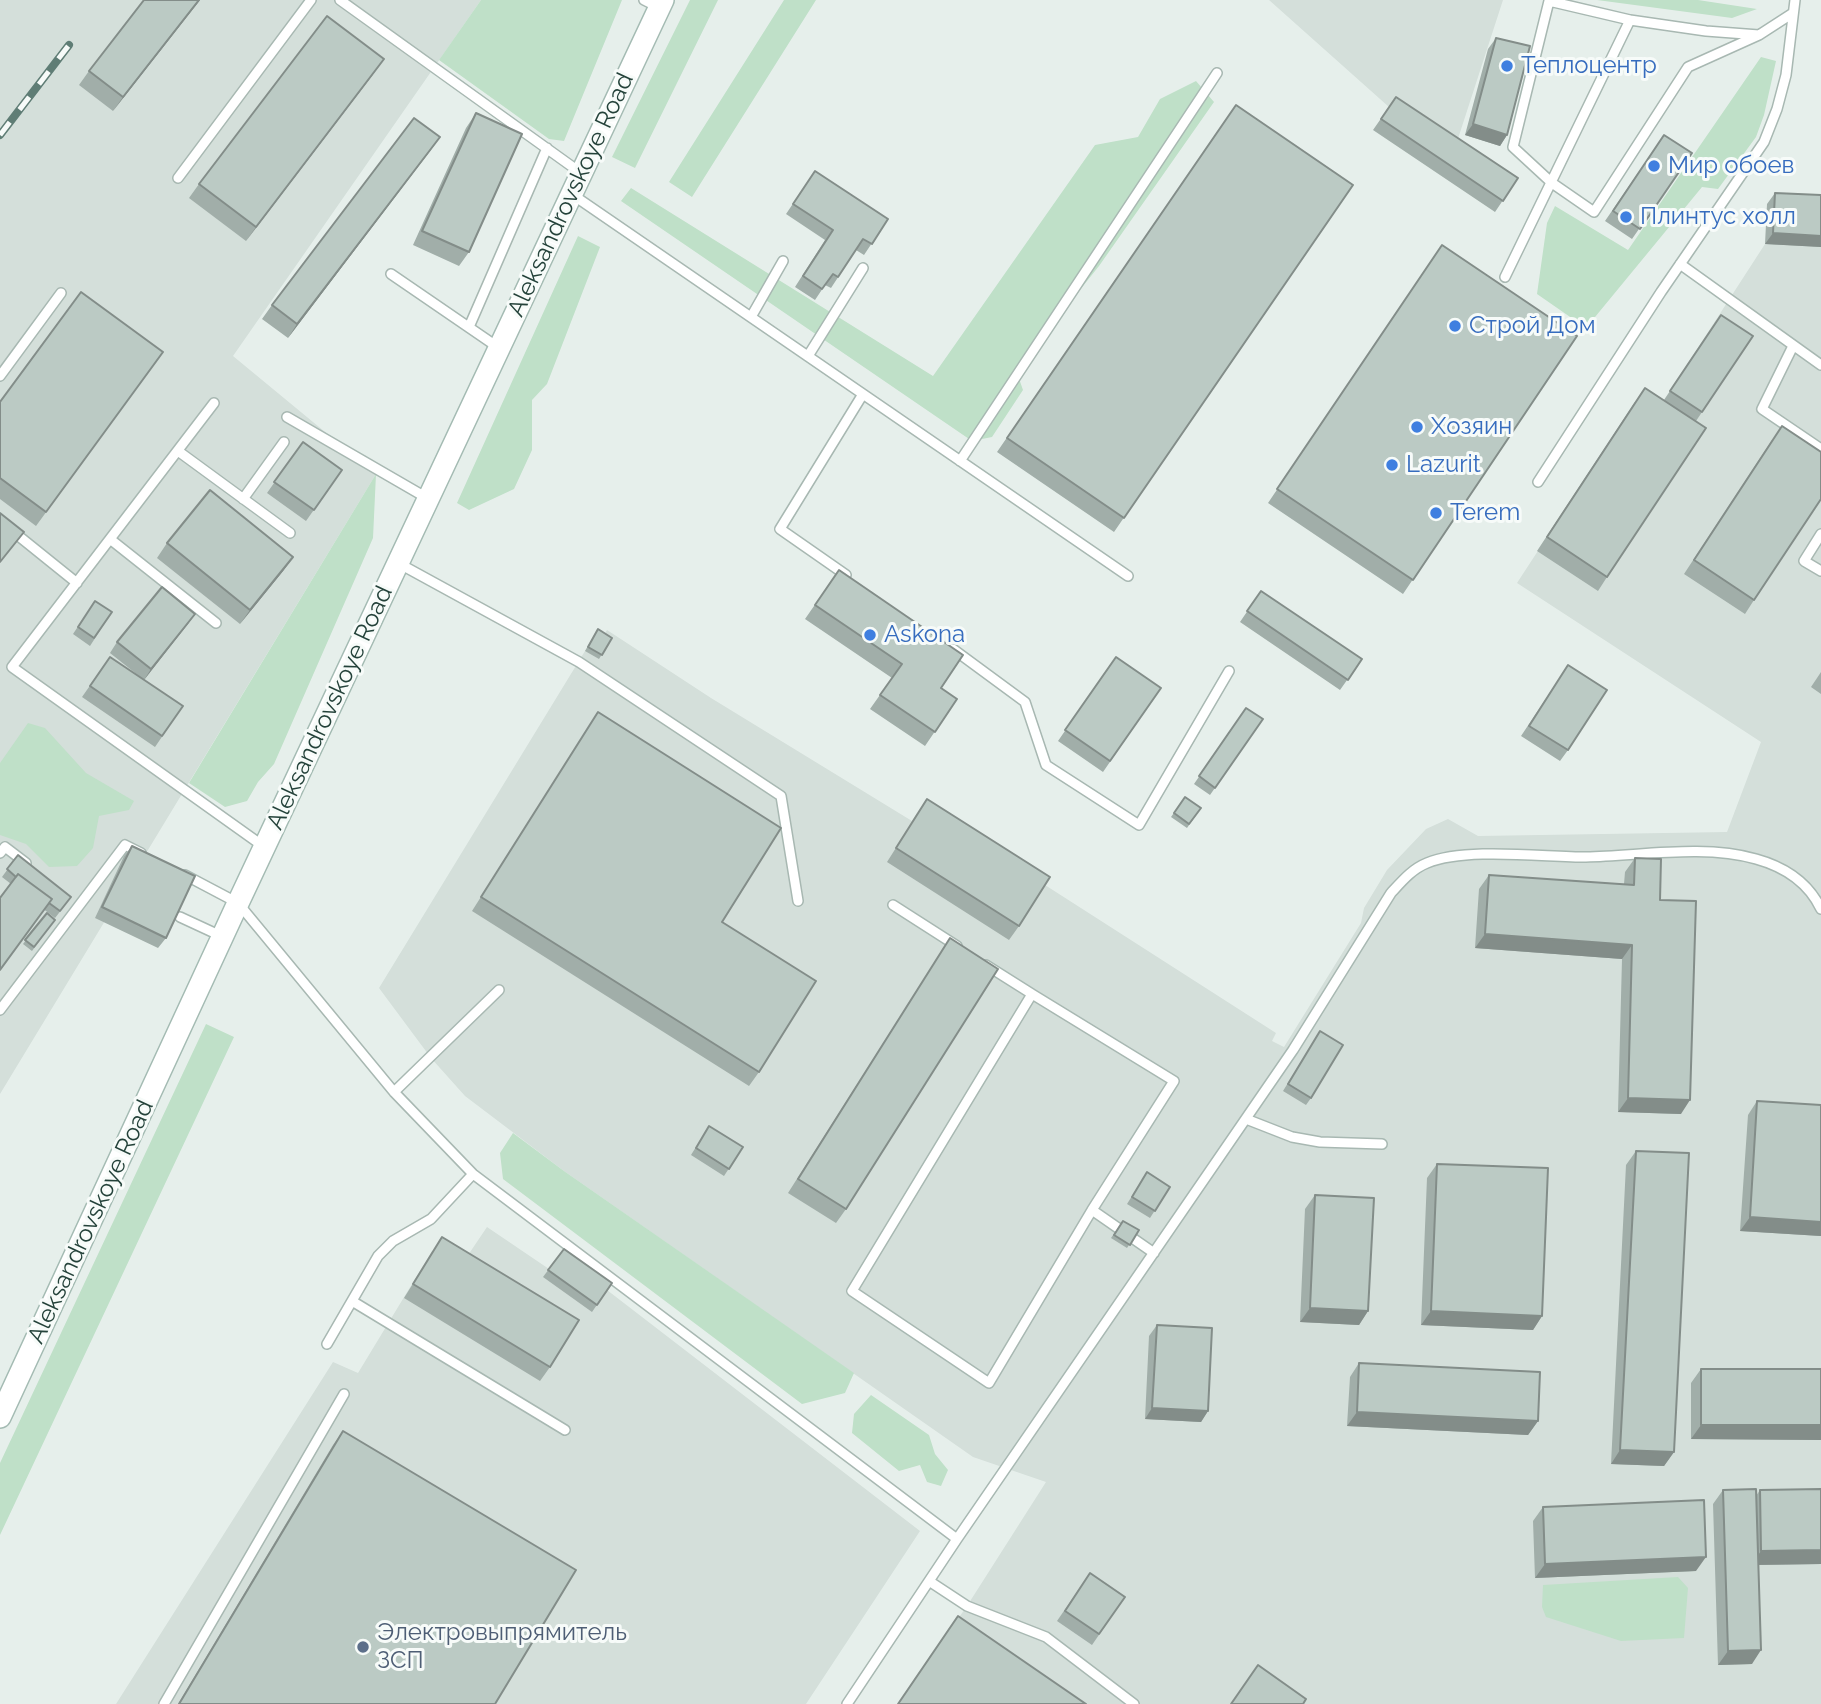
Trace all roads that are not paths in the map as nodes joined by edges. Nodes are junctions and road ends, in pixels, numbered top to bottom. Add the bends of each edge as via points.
1 (311, 0) edge
2 (340, 0) edge
3 (1795, 0) edge
4 (655, 3) edge
5 (1793, 13) junction
6 (1630, 20) junction
7 (1759, 35) junction
8 (1217, 73) dead end
9 (547, 148) junction
10 (581, 173) junction
11 (178, 178) dead end
12 (1552, 183) junction
13 (571, 194) junction
14 (783, 261) dead end
15 (1680, 264) junction
16 (863, 268) dead end
17 (391, 274) dead end
18 (1504, 277) dead end
19 (61, 293) dead end
20 (751, 317) junction
21 (469, 327) junction
22 (1793, 346) junction
23 (499, 348) junction
24 (808, 356) junction
25 (1821, 365) edge
26 (0, 376) edge
27 (863, 394) junction
28 (214, 403) dead end
29 (287, 417) dead end
30 (284, 442) dead end
31 (1821, 449) edge
32 (178, 451) junction
33 (960, 461) junction
34 (1538, 482) dead end
35 (243, 499) junction
36 (428, 499) junction
37 (0, 521) edge
38 (290, 533) dead end
39 (1821, 534) edge
40 (110, 539) junction
41 (398, 563) junction
42 (1821, 571) edge
43 (1128, 576) dead end
44 (77, 583) junction
45 (860, 585) edge
46 (216, 623) dead end
47 (940, 640) edge
48 (1229, 671) dead end
49 (264, 847) junction
50 (0, 853) edge
51 (148, 856) edge
52 (171, 868) edge
53 (37, 872) edge
54 (69, 896) edge
55 (798, 901) dead end
56 (238, 903) junction
57 (80, 904) junction
58 (893, 905) dead end
59 (1821, 909) edge
60 (180, 917) edge
61 (223, 937) junction
62 (962, 950) edge
63 (974, 957) edge
64 (499, 990) dead end
65 (1032, 994) junction
66 (0, 1010) edge
67 (394, 1092) junction
68 (1246, 1119) junction
69 (1382, 1144) dead end
70 (474, 1174) junction
71 (1092, 1210) junction
72 (1154, 1252) junction
73 (352, 1301) junction
74 (327, 1344) dead end
75 (344, 1394) dead end
76 (0, 1417) edge
77 (565, 1430) dead end
78 (957, 1539) junction
79 (929, 1581) junction
80 (164, 1704) edge
81 (847, 1704) edge
82 (1134, 1704) edge

1 - 11 lane
2 - 9 lane
3 - 5 lane
4 - 10 main road, Aleksandrovskoye Road
5 - 7 lane
5 - 15 lane via 1786,75 1764,142
6 - 7 lane
6 - 12 lane
6 - 12 lane via 1549,1 1513,147
7 - 12 lane via 1688,67 1594,212
8 - 33 lane
9 - 10 lane
9 - 21 lane
10 - 13 main road, Aleksandrovskoye Road
12 - 18 lane
13 - 20 lane
13 - 23 main road, Aleksandrovskoye Road
14 - 20 lane
15 - 22 lane
15 - 34 lane
16 - 24 lane
17 - 21 lane
19 - 26 lane
20 - 24 lane
21 - 23 lane
22 - 25 lane
22 - 31 lane via 1762,410
23 - 36 main road, Aleksandrovskoye Road
24 - 27 lane
27 - 33 lane
27 - 45 lane via 780,529
28 - 32 lane
29 - 36 lane
30 - 35 lane
32 - 35 lane
32 - 40 lane
33 - 43 lane
35 - 38 lane
36 - 41 main road, Aleksandrovskoye Road
37 - 44 lane
39 - 42 lane via 1804,561
40 - 44 lane
40 - 46 lane
41 - 49 main road, Aleksandrovskoye Road
41 - 55 lane via 579,662 781,796
44 - 49 lane via 12,667
47 - 48 lane via 1025,702 1046,765 1139,825
49 - 56 main road, Aleksandrovskoye Road
50 - 53 lane via 5,847
51 - 57 lane via 125,845
52 - 56 lane
54 - 57 lane
56 - 61 main road, Aleksandrovskoye Road
56 - 67 lane
57 - 66 lane
58 - 62 lane
59 - 68 lane via 1815,897 1783,868 1734,854 1472,855 1427,863 1407,875 1391,893
60 - 61 lane
61 - 76 main road, Aleksandrovskoye Road
63 - 65 lane
64 - 67 lane
65 - 71 lane via 1174,1081
65 - 71 lane via 852,1291 989,1383
67 - 70 lane
68 - 69 lane via 1292,1137
68 - 72 lane
70 - 73 lane via 431,1219 393,1241 378,1256
70 - 78 lane
71 - 72 lane
72 - 78 lane
73 - 74 lane
73 - 77 lane
75 - 80 lane
78 - 79 lane
79 - 81 lane
79 - 82 lane via 967,1606 1046,1637

